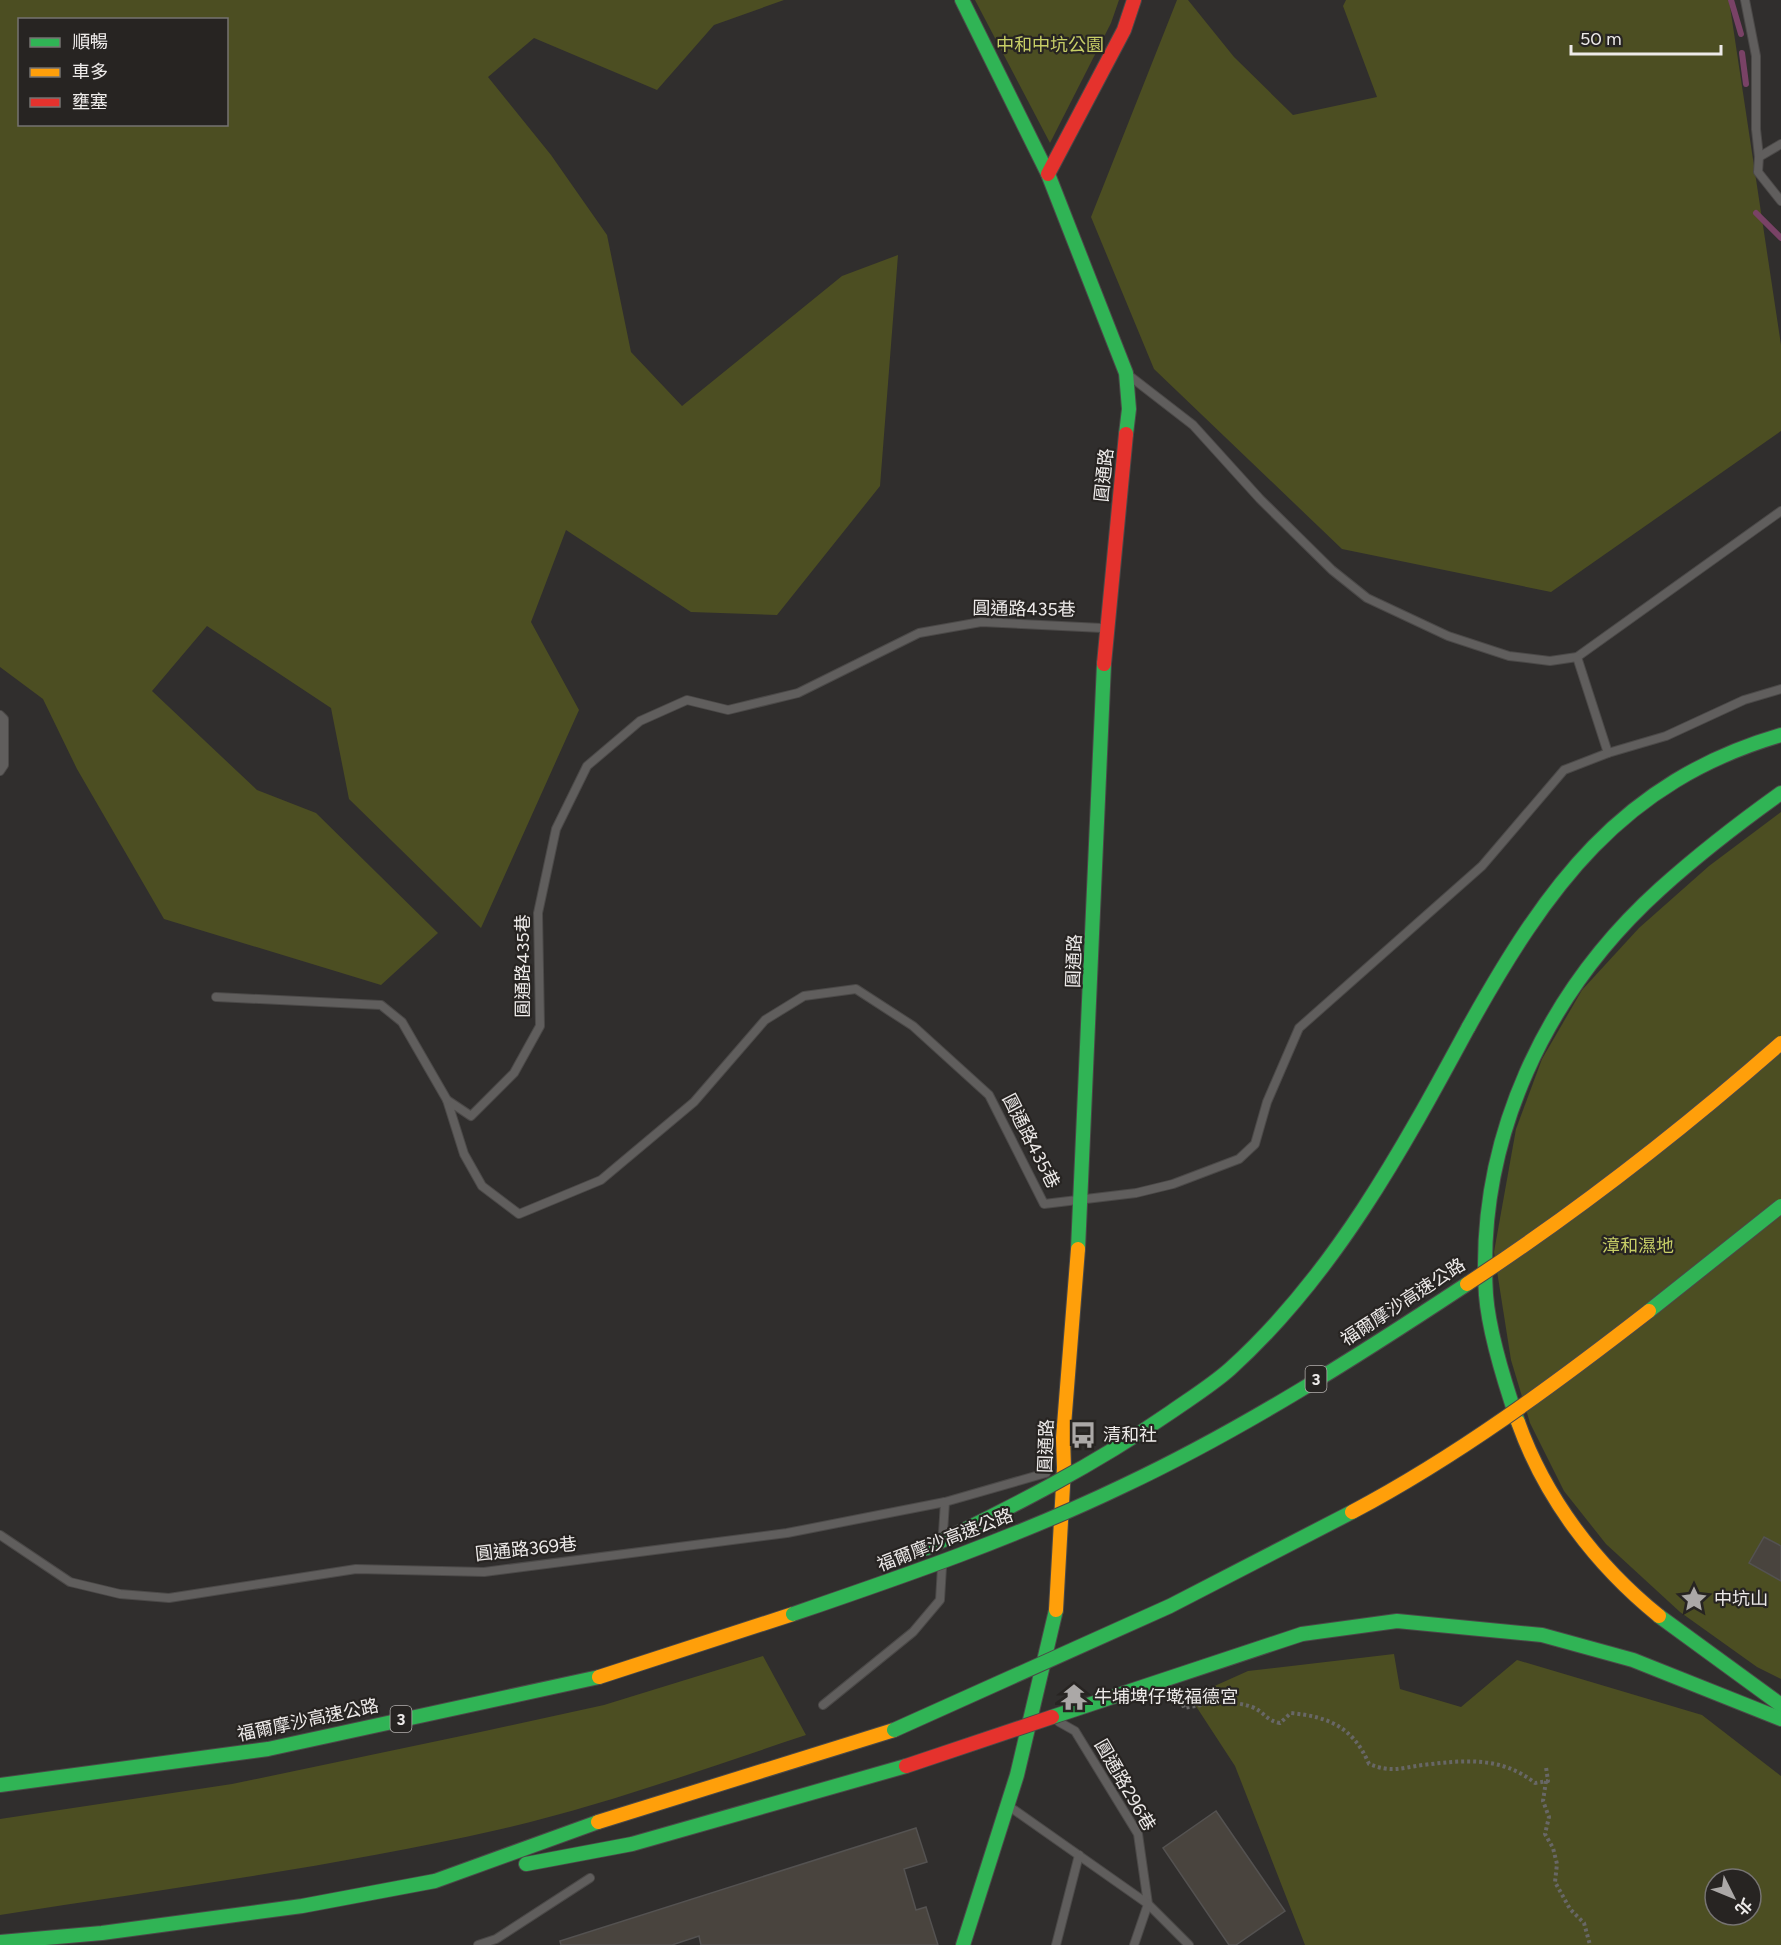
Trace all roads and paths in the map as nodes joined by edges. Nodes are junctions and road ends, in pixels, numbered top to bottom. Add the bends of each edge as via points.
1 (962, 0) edge
2 (1134, 0) edge
3 (1744, 0) edge
4 (1781, 144) edge
5 (1759, 157) junction
6 (1048, 174) junction
7 (1781, 201) edge
8 (1126, 373) junction
9 (1781, 511) edge
10 (1105, 628) junction
11 (1577, 657) junction
12 (1781, 689) edge
13 (0, 715) edge
14 (1781, 735) edge
15 (1608, 753) junction
16 (0, 771) edge
17 (1781, 794) edge
18 (216, 997) dead end
19 (1781, 1043) edge
20 (447, 1100) junction
21 (1082, 1199) junction
22 (1781, 1206) edge
23 (1064, 1468) junction
24 (945, 1502) junction
25 (0, 1535) edge
26 (793, 1614) junction
27 (1177, 1691) dead end
28 (823, 1705) dead end
29 (1781, 1705) edge
30 (1033, 1707) junction
31 (1781, 1719) edge
32 (1546, 1767) dead end
33 (1546, 1781) junction
34 (0, 1785) edge
35 (1007, 1804) junction
36 (1079, 1855) junction
37 (590, 1878) dead end
38 (435, 1881) junction
39 (1149, 1904) junction
40 (0, 1942) edge
41 (478, 1945) edge
42 (963, 1945) edge
43 (1056, 1945) edge
44 (1134, 1945) edge
45 (1189, 1945) edge
46 (1590, 1945) edge

1 - 6 main road, 圓通路
2 - 6 main road via 1124,30
3 - 5 lane via 1756,56
4 - 5 lane
5 - 7 lane via 1758,172
6 - 8 main road, 圓通路
8 - 10 main road, 圓通路 via 1129,409
8 - 11 lane via 1193,425 1268,507 1332,570 1367,598 1448,636 1509,656 1550,661
9 - 11 lane
10 - 20 lane, 圓通路435巷 via 981,622 919,633 798,693 728,710 687,700 640,721 587,766 556,830 538,913 540,1026 514,1073 471,1116
10 - 21 main road, 圓通路
11 - 15 lane
12 - 15 lane via 1744,700 1666,735
13 - 16 lane via 4,719
14 - 26 main road, bridge via 1754,741 1681,775 1628,813 1541,906 1353,1229 1303,1292 1229,1370 1146,1430 1064,1479
15 - 21 lane via 1564,770 1482,866 1299,1028 1267,1102 1255,1144 1239,1159 1173,1184
17 - 29 main road via 1737,824 1660,888 1605,944 1555,1012 1532,1054 1495,1164 1486,1214 1486,1297 1508,1393 1522,1440 1551,1493 1588,1546 1649,1610
18 - 20 lane via 381,1005 402,1022
19 - 26 main road, 福爾摩沙高速公路 / 3, bridge via 1596,1196 1369,1347 1194,1450 1103,1496 997,1540
20 - 21 lane, 圓通路435巷 via 464,1154 482,1186 519,1214 601,1180 694,1102 765,1020 804,996 856,989 913,1026 989,1095 1044,1204
21 - 23 main road, 圓通路 via 1063,1438
22 - 38 main road, bridge via 1696,1276 1561,1376 1412,1479 1172,1606 894,1730 622,1814
23 - 24 lane, 圓通路369巷
23 - 30 main road, 圓通路 via 1057,1605
24 - 25 lane, 圓通路369巷 via 787,1533 484,1572 356,1569 169,1598 120,1594 70,1582
24 - 28 lane via 940,1600 913,1632
26 - 34 main road, 福爾摩沙高速公路 / 3 via 581,1683 268,1749
27 - 33 path via 1184,1708 1233,1702 1254,1707 1269,1721 1280,1723 1292,1713 1334,1721 1364,1752 1369,1764 1386,1771 1482,1760 1508,1766 1535,1783
30 - 35 main road, 圓通路
30 - 39 lane, 圓通路296巷 via 1075,1731 1138,1834
31 - 38 main road, bridge via 1633,1660 1542,1635 1397,1621 1302,1634 906,1766 632,1844
32 - 33 path
33 - 46 path via 1543,1801 1549,1816 1545,1834 1557,1864 1555,1882 1570,1910 1584,1923
35 - 36 lane
35 - 42 main road, 圓通路
36 - 39 lane
36 - 43 lane
37 - 41 lane via 495,1939
38 - 40 main road via 302,1906 102,1933
39 - 44 lane
39 - 45 lane

